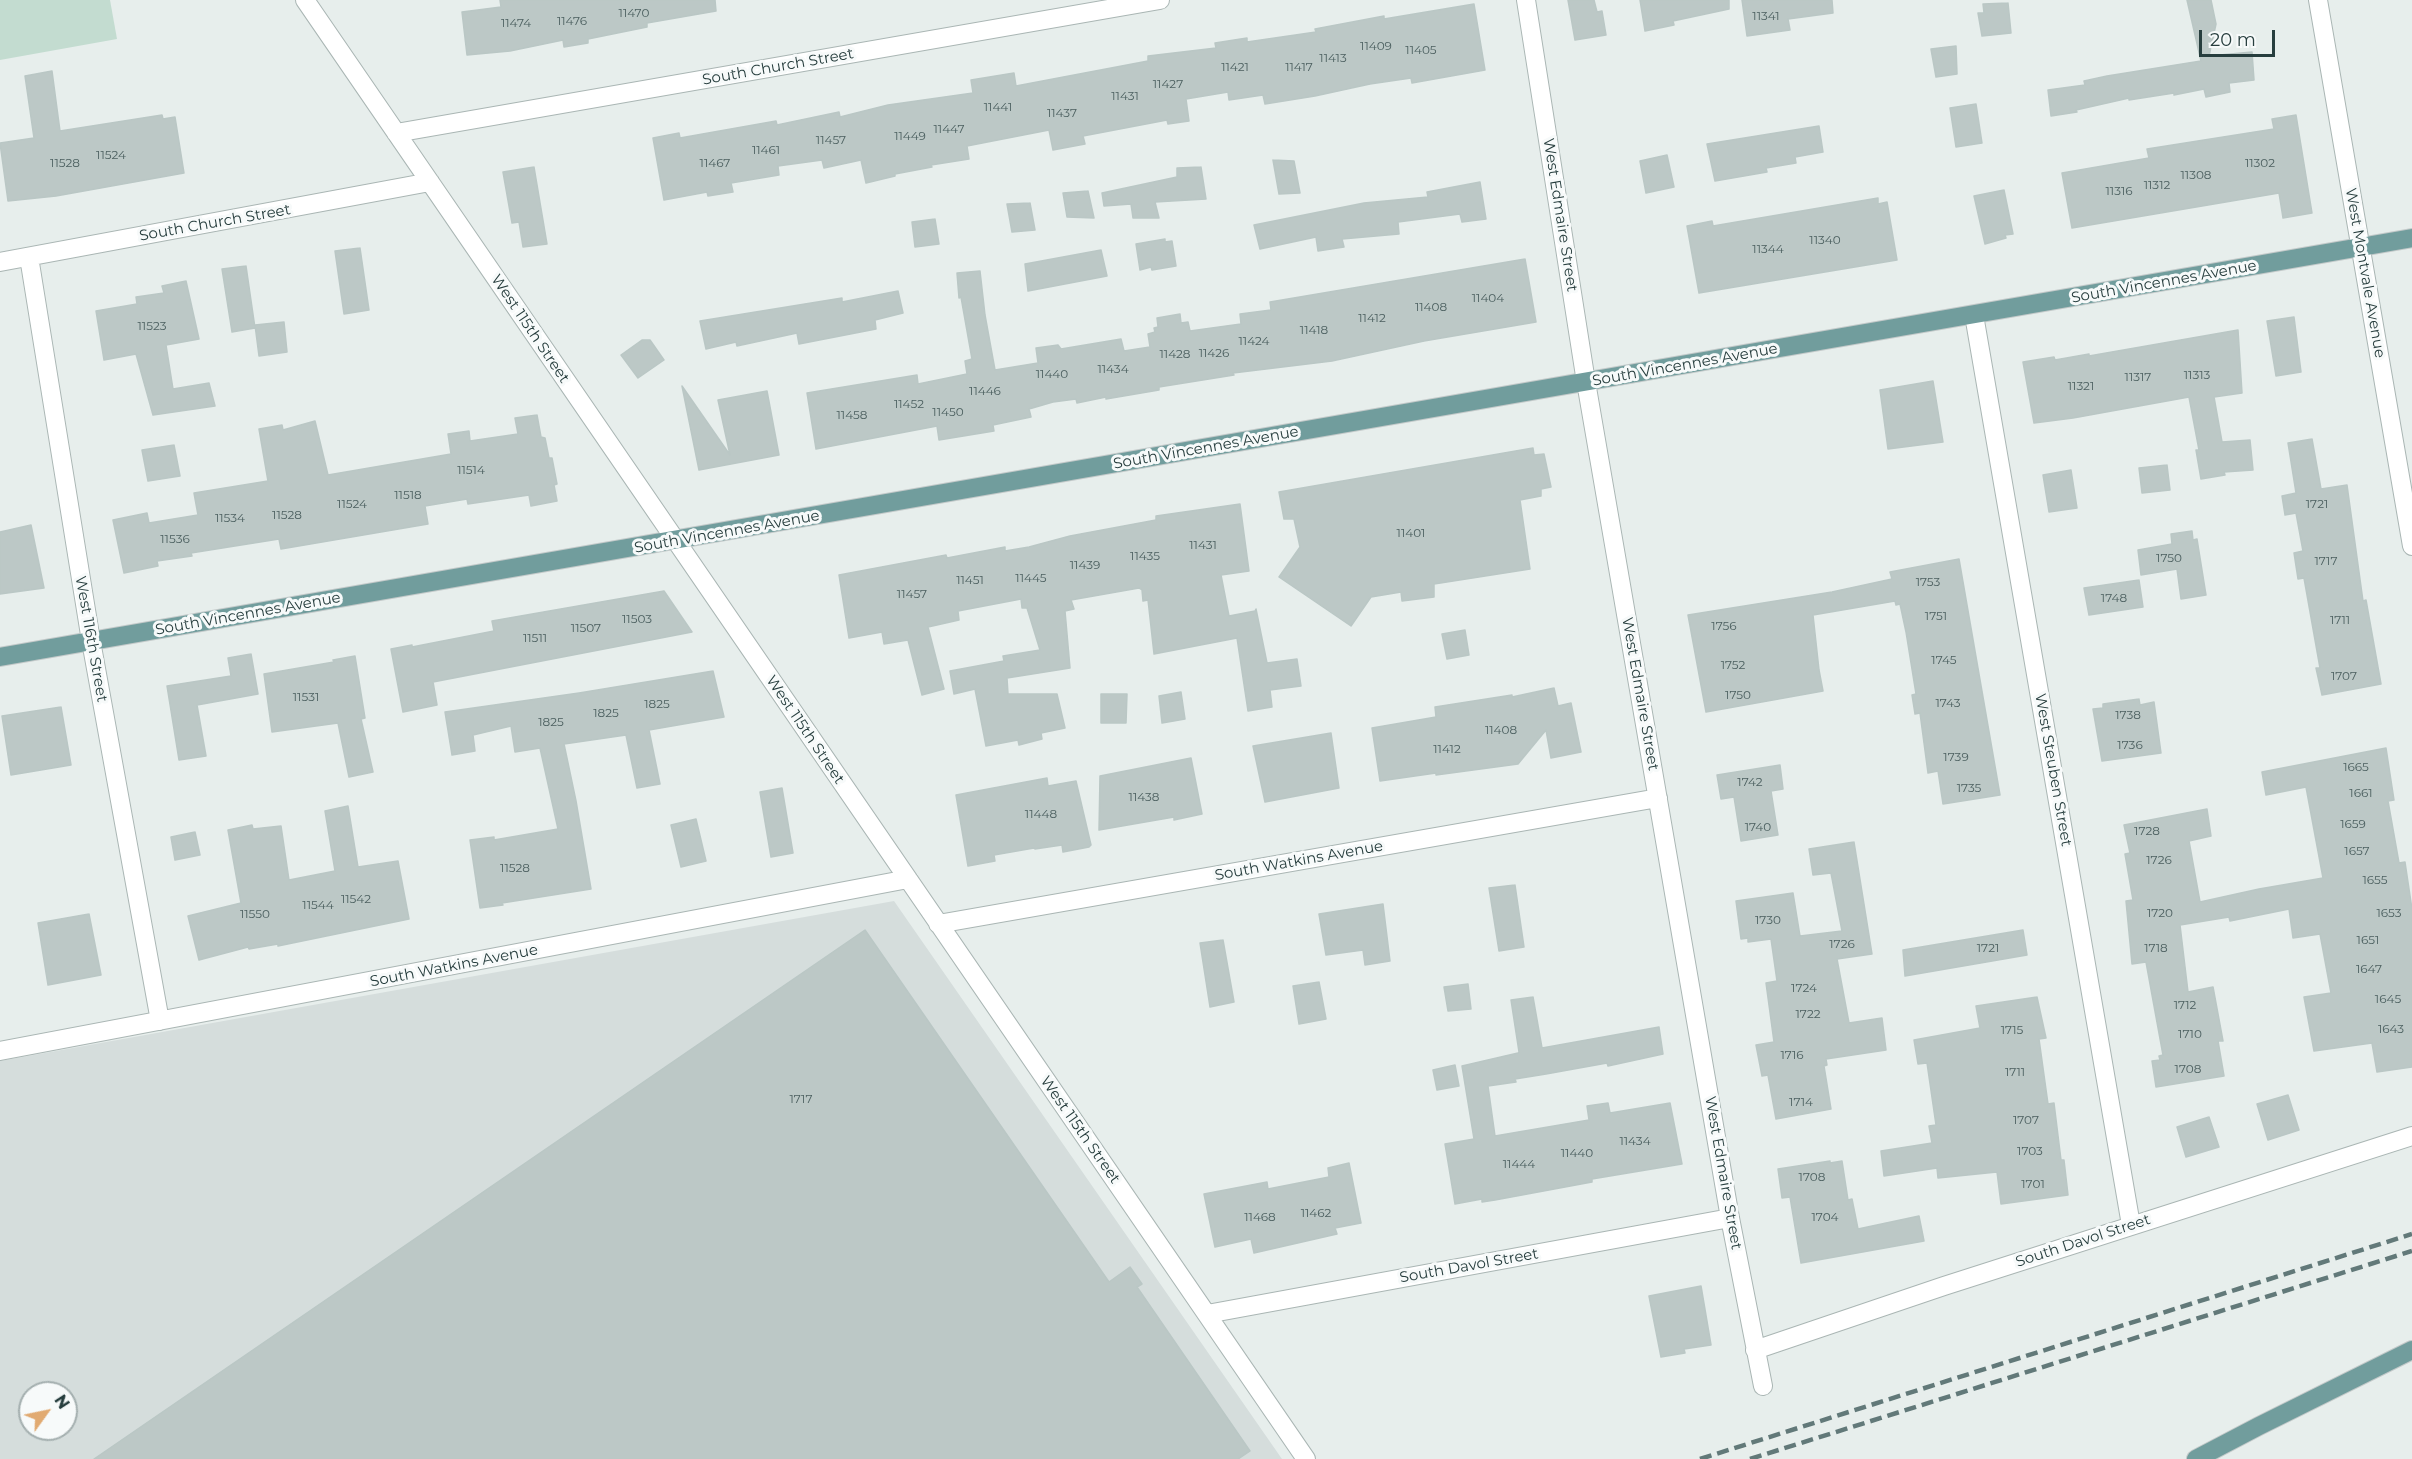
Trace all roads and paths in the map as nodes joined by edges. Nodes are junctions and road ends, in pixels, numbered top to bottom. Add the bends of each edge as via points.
1 (305, 0) edge
2 (1160, 0) edge
3 (1526, 0) edge
4 (2318, 0) edge
5 (396, 133) junction
6 (430, 182) junction
7 (2412, 238) edge
8 (2360, 248) junction
9 (29, 257) junction
10 (0, 262) edge
11 (1974, 315) junction
12 (1586, 382) junction
13 (675, 541) junction
14 (2412, 546) edge
15 (91, 641) junction
16 (0, 657) edge
17 (1659, 798) junction
18 (908, 879) junction
19 (938, 924) junction
20 (160, 1021) junction
21 (0, 1051) edge
22 (2412, 1136) edge
23 (1730, 1218) junction
24 (2131, 1225) junction
25 (1207, 1314) junction
26 (1755, 1350) junction
27 (2412, 1350) edge
28 (1763, 1386) dead end
29 (1306, 1459) edge
30 (2196, 1459) edge

1 - 5 street, West 115th Street
2 - 5 street, South Church Street
3 - 12 street, West Edmaire Street
4 - 8 street, West Montvale Avenue
5 - 6 street, West 115th Street
6 - 9 street, South Church Street
6 - 13 street, West 115th Street
7 - 8 main road, South Vincennes Avenue
8 - 11 main road, South Vincennes Avenue
8 - 14 street, West Montvale Avenue
9 - 10 street, South Church Street
9 - 15 street, West 116th Street
11 - 12 main road, South Vincennes Avenue
11 - 24 street, West Steuben Street
12 - 13 main road, South Vincennes Avenue
12 - 17 street, West Edmaire Street
13 - 15 main road, South Vincennes Avenue
13 - 18 street, West 115th Street
15 - 16 main road, South Vincennes Avenue
15 - 20 street, West 116th Street
17 - 19 street, South Watkins Avenue
17 - 23 street, West Edmaire Street
18 - 19 street, West 115th Street
18 - 20 street, South Watkins Avenue
19 - 25 street, West 115th Street
20 - 21 street, South Watkins Avenue
22 - 24 street, South Davol Street
23 - 25 street, South Davol Street
23 - 26 street, West Edmaire Street
24 - 26 street, South Davol Street
25 - 29 street, West 115th Street
26 - 28 street, West Edmaire Street
27 - 30 main road

